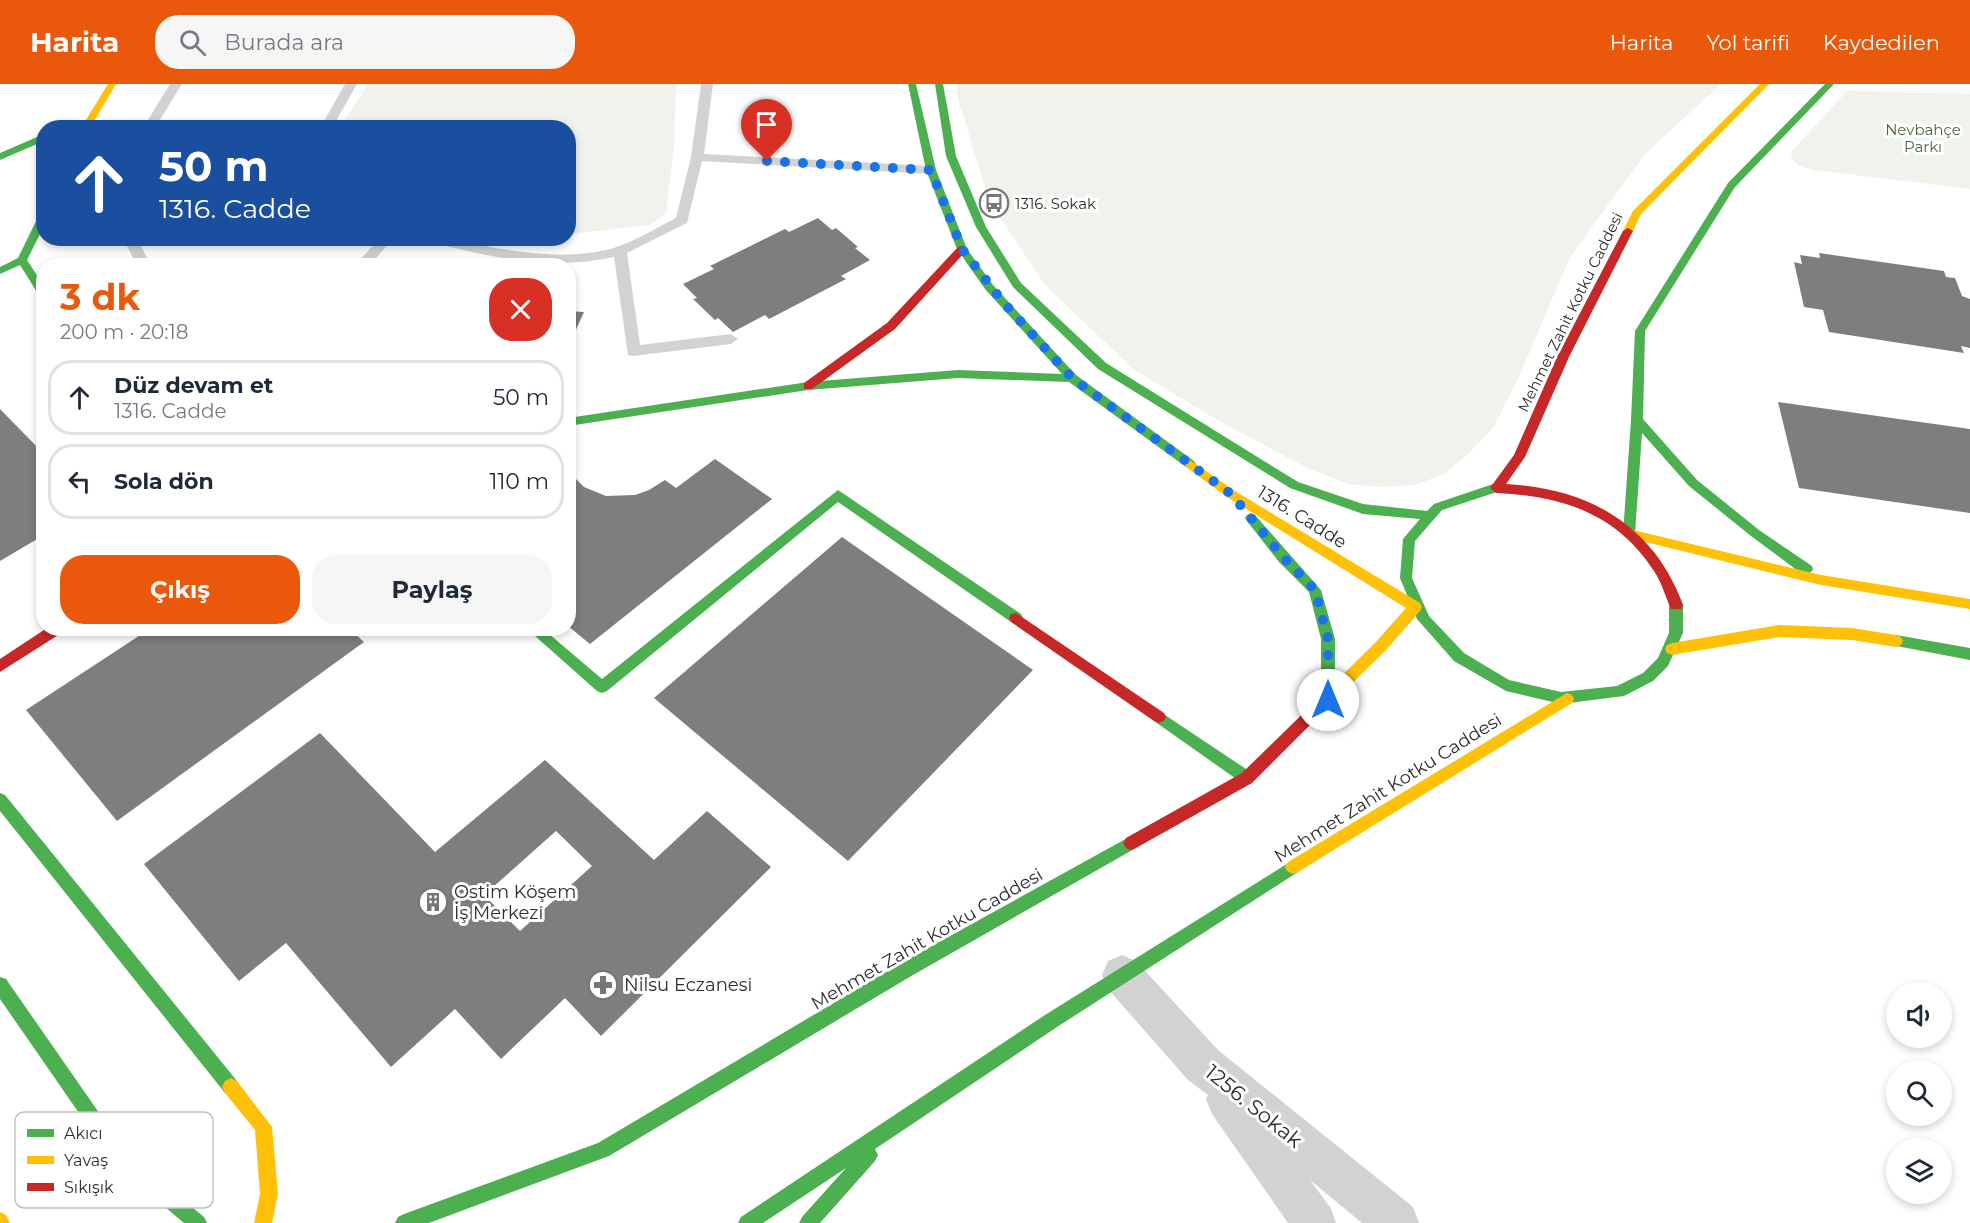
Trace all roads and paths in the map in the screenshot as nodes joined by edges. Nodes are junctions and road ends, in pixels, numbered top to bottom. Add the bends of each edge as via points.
1 (112, 84) edge
2 (176, 84) edge
3 (351, 84) edge
4 (707, 84) edge
5 (912, 84) edge
6 (939, 84) edge
7 (1765, 84) edge
8 (1830, 84) edge
9 (85, 120) edge
10 (154, 120) edge
11 (331, 120) edge
12 (36, 141) edge
13 (0, 157) edge
14 (697, 158) junction
15 (931, 170) junction
16 (36, 231) edge
17 (381, 246) edge
18 (462, 246) edge
19 (962, 249) junction
20 (620, 251) junction
21 (369, 258) edge
22 (541, 258) edge
23 (575, 258) edge
24 (21, 260) junction
25 (0, 271) edge
26 (36, 283) edge
27 (731, 339) dead end
28 (1072, 378) junction
29 (808, 386) junction
30 (1637, 420) junction
31 (576, 421) edge
32 (1496, 488) junction
33 (1231, 494) junction
34 (1426, 515) junction
35 (1629, 534) junction
36 (1821, 580) junction
37 (1970, 604) edge
38 (1415, 607) junction
39 (46, 636) edge
40 (541, 636) edge
41 (1672, 649) junction
42 (1970, 654) edge
43 (0, 666) edge
44 (1567, 699) junction
45 (1328, 700) junction
46 (1247, 778) junction
47 (0, 800) edge
48 (1122, 975) junction
49 (0, 985) edge
50 (1203, 1065) junction
51 (88, 1112) edge
52 (905, 1116) junction
53 (180, 1208) edge
54 (198, 1223) edge
55 (263, 1223) edge
56 (404, 1223) edge
57 (747, 1223) edge
58 (808, 1223) edge
59 (1314, 1223) edge
60 (1397, 1223) edge

1 - 9 main road
2 - 10 lane
3 - 11 lane
4 - 14 lane
5 - 15 main road, 1316. Cadde
6 - 34 main road, 1316. Cadde via 951,156 981,227 1017,285 1102,366 1294,485 1363,509
7 - 32 main road, Mehmet Zahit Kotku Caddesi via 1637,213 1563,357 1519,457
8 - 30 main road via 1731,185 1641,331
12 - 13 main road
14 - 15 lane
14 - 20 lane via 681,220
15 - 19 main road, 1316. Cadde
16 - 24 main road
17 - 21 lane
18 - 22 lane
19 - 28 main road, 1316. Cadde via 989,287
19 - 29 main road via 891,326
20 - 23 lane
20 - 27 lane via 633,351
24 - 25 main road
24 - 26 main road
28 - 29 main road via 958,374
28 - 33 main road, 1316. Cadde
29 - 31 main road
30 - 35 main road
30 - 36 main road via 1693,483
32 - 34 main road via 1468,492 1445,501
32 - 35 main road via 1530,489 1565,498 1599,513
33 - 38 main road, 1316. Cadde
33 - 45 main road via 1315,590 1328,639
34 - 38 main road via 1412,534 1405,556 1406,581
35 - 36 main road
35 - 41 main road via 1655,560 1672,589 1678,620
36 - 37 main road
38 - 44 main road via 1450,651 1475,669 1525,691
38 - 45 main road, Mehmet Zahit Kotku Caddesi
39 - 43 main road
40 - 46 main road via 602,687 838,495
41 - 42 main road via 1779,631 1852,634
41 - 44 main road via 1657,671 1634,688 1602,697
44 - 48 main road, Mehmet Zahit Kotku Caddesi
45 - 46 main road, Mehmet Zahit Kotku Caddesi
46 - 56 main road, Mehmet Zahit Kotku Caddesi via 907,969 603,1150
47 - 55 main road via 263,1127 269,1194
48 - 50 street, 1256. Sokak
48 - 52 main road, Mehmet Zahit Kotku Caddesi
49 - 51 main road
50 - 59 street
50 - 60 street, 1256. Sokak
52 - 57 main road, Mehmet Zahit Kotku Caddesi
52 - 58 main road
53 - 54 main road

